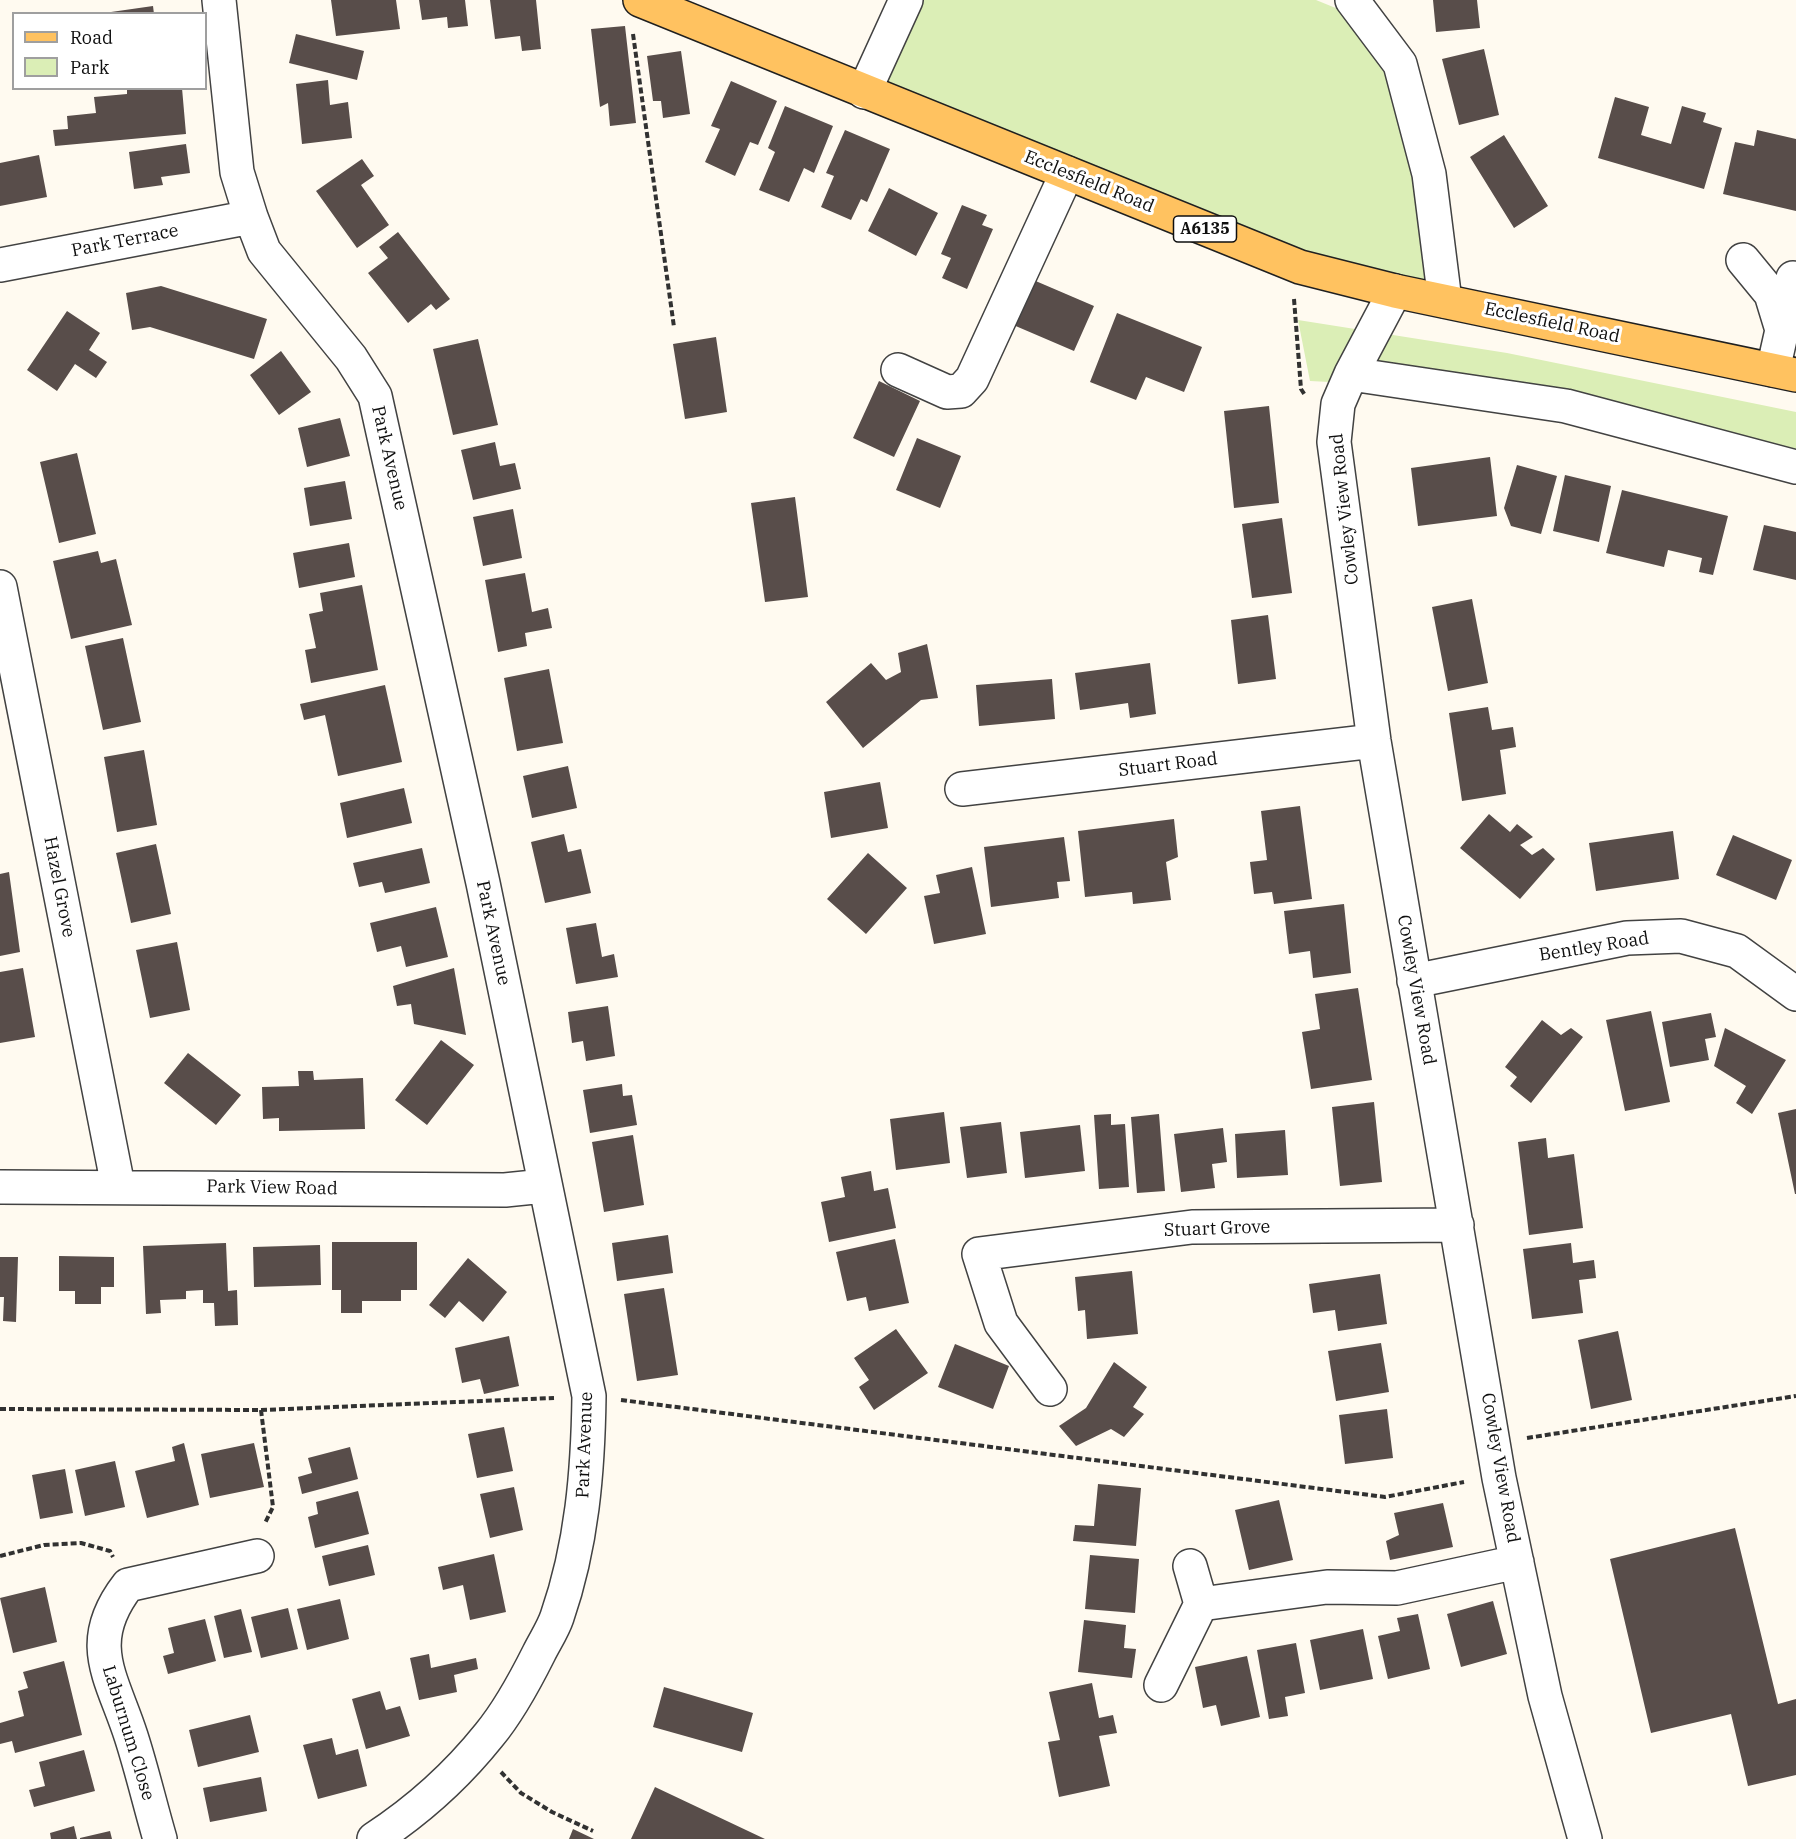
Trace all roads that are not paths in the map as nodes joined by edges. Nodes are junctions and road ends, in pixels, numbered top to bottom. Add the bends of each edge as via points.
1 (219, 0) edge
2 (640, 0) edge
3 (906, 0) edge
4 (1352, 0) edge
5 (864, 92) junction
6 (1067, 173) junction
7 (251, 217) junction
8 (1743, 260) dead end
9 (0, 265) edge
10 (1793, 278) dead end
11 (1395, 291) junction
12 (1445, 301) junction
13 (1782, 330) junction
14 (898, 370) dead end
15 (1785, 373) edge
16 (1352, 374) junction
17 (1796, 467) edge
18 (0, 587) edge
19 (1374, 741) junction
20 (962, 789) dead end
21 (1414, 981) junction
22 (1796, 994) edge
23 (544, 1185) junction
24 (118, 1186) junction
25 (0, 1187) edge
26 (1457, 1225) junction
27 (1050, 1389) dead end
28 (257, 1556) road end
29 (1517, 1562) junction
30 (1190, 1566) dead end
31 (1201, 1604) junction
32 (1161, 1685) dead end
33 (392, 1834) edge
34 (160, 1839) edge
35 (1585, 1839) edge

1 - 7 street, Park Avenue via 237,172
2 - 5 main road, Ecclesfield Road / A6135
3 - 5 street
4 - 12 street via 1400,64 1430,174
5 - 6 main road, Ecclesfield Road / A6135
6 - 11 main road, Ecclesfield Road / A6135 via 1300,267
6 - 14 street via 972,379 961,391 947,392
7 - 9 street, Park Terrace
7 - 23 street, Park Avenue via 264,250 351,358 375,396 483,883
8 - 13 street via 1771,294
10 - 13 street
11 - 12 main road, Ecclesfield Road / A6135
11 - 16 street, Cowley View Road
12 - 15 main road, Ecclesfield Road / A6135
13 - 15 street
16 - 17 street via 1566,406
16 - 19 street, Cowley View Road via 1338,404 1334,442
18 - 24 street, Hazel Grove
19 - 20 street, Stuart Road
19 - 21 street, Cowley View Road
21 - 22 street, Bentley Road via 1627,938 1681,936 1737,951
21 - 26 street, Cowley View Road
23 - 24 street, Park View Road via 505,1190
23 - 33 street, Park Avenue via 589,1396 583,1509 573,1559 557,1618 523,1684 490,1735
24 - 25 street, Park View Road
26 - 27 street, Stuart Grove via 1192,1227 979,1254 1001,1323
26 - 29 street, Cowley View Road
28 - 34 street, Laburnum Close via 129,1585 116,1600 107,1621 104,1660 131,1735
29 - 31 street via 1397,1588 1327,1587
29 - 35 street, Cowley View Road via 1545,1696
30 - 31 street
31 - 32 street

